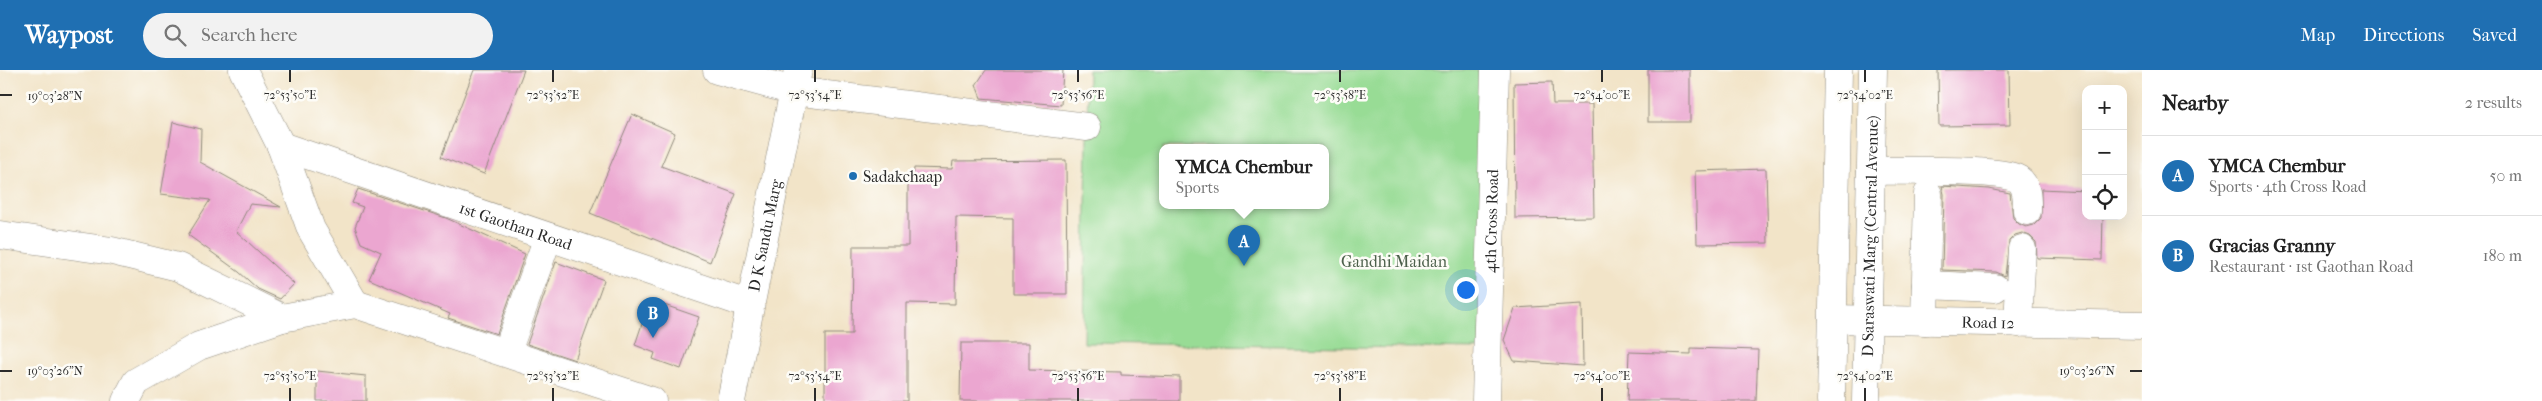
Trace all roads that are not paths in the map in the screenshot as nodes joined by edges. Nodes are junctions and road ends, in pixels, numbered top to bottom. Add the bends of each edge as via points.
1 (243, 70) edge
2 (717, 70) edge
3 (1495, 70) edge
4 (1838, 70) edge
5 (1873, 70) edge
6 (796, 80) edge
7 (1087, 127) dead end
8 (281, 146) junction
9 (1871, 170) junction
10 (1928, 194) dead end
11 (2028, 211) dead end
12 (0, 235) edge
13 (548, 237) junction
14 (2022, 249) dead end
15 (1926, 285) junction
16 (1995, 288) dead end
17 (355, 304) junction
18 (750, 305) junction
19 (282, 318) junction
20 (1833, 319) junction
21 (1868, 320) junction
22 (1925, 320) junction
23 (2018, 322) junction
24 (2142, 325) edge
25 (512, 338) dead end
26 (126, 401) edge
27 (652, 401) edge
28 (731, 401) edge
29 (1486, 401) edge
30 (1831, 401) edge
31 (1866, 401) edge

1 - 8 street
2 - 6 street
3 - 29 street, 4th Cross Road
4 - 20 street
5 - 9 street, D Saraswati Marg (Central Avenue)
6 - 7 street
6 - 18 street, D K Sandu Marg
8 - 13 street, 1st Gaothan Road
8 - 17 street via 311,229
9 - 11 street via 1996,174 2018,180 2026,190
9 - 21 street, D Saraswati Marg (Central Avenue)
10 - 15 street
12 - 19 street via 112,252 178,267
13 - 18 street, 1st Gaothan Road
13 - 25 street
14 - 23 street
15 - 16 street
15 - 22 street
17 - 19 street
17 - 27 street
18 - 28 street, D K Sandu Marg
19 - 26 street via 199,346 136,382
20 - 21 street, Road 12
20 - 30 street
21 - 22 street, Road 12
21 - 31 street, D Saraswati Marg (Central Avenue)
22 - 23 street, Road 12
23 - 24 street, Road 12

